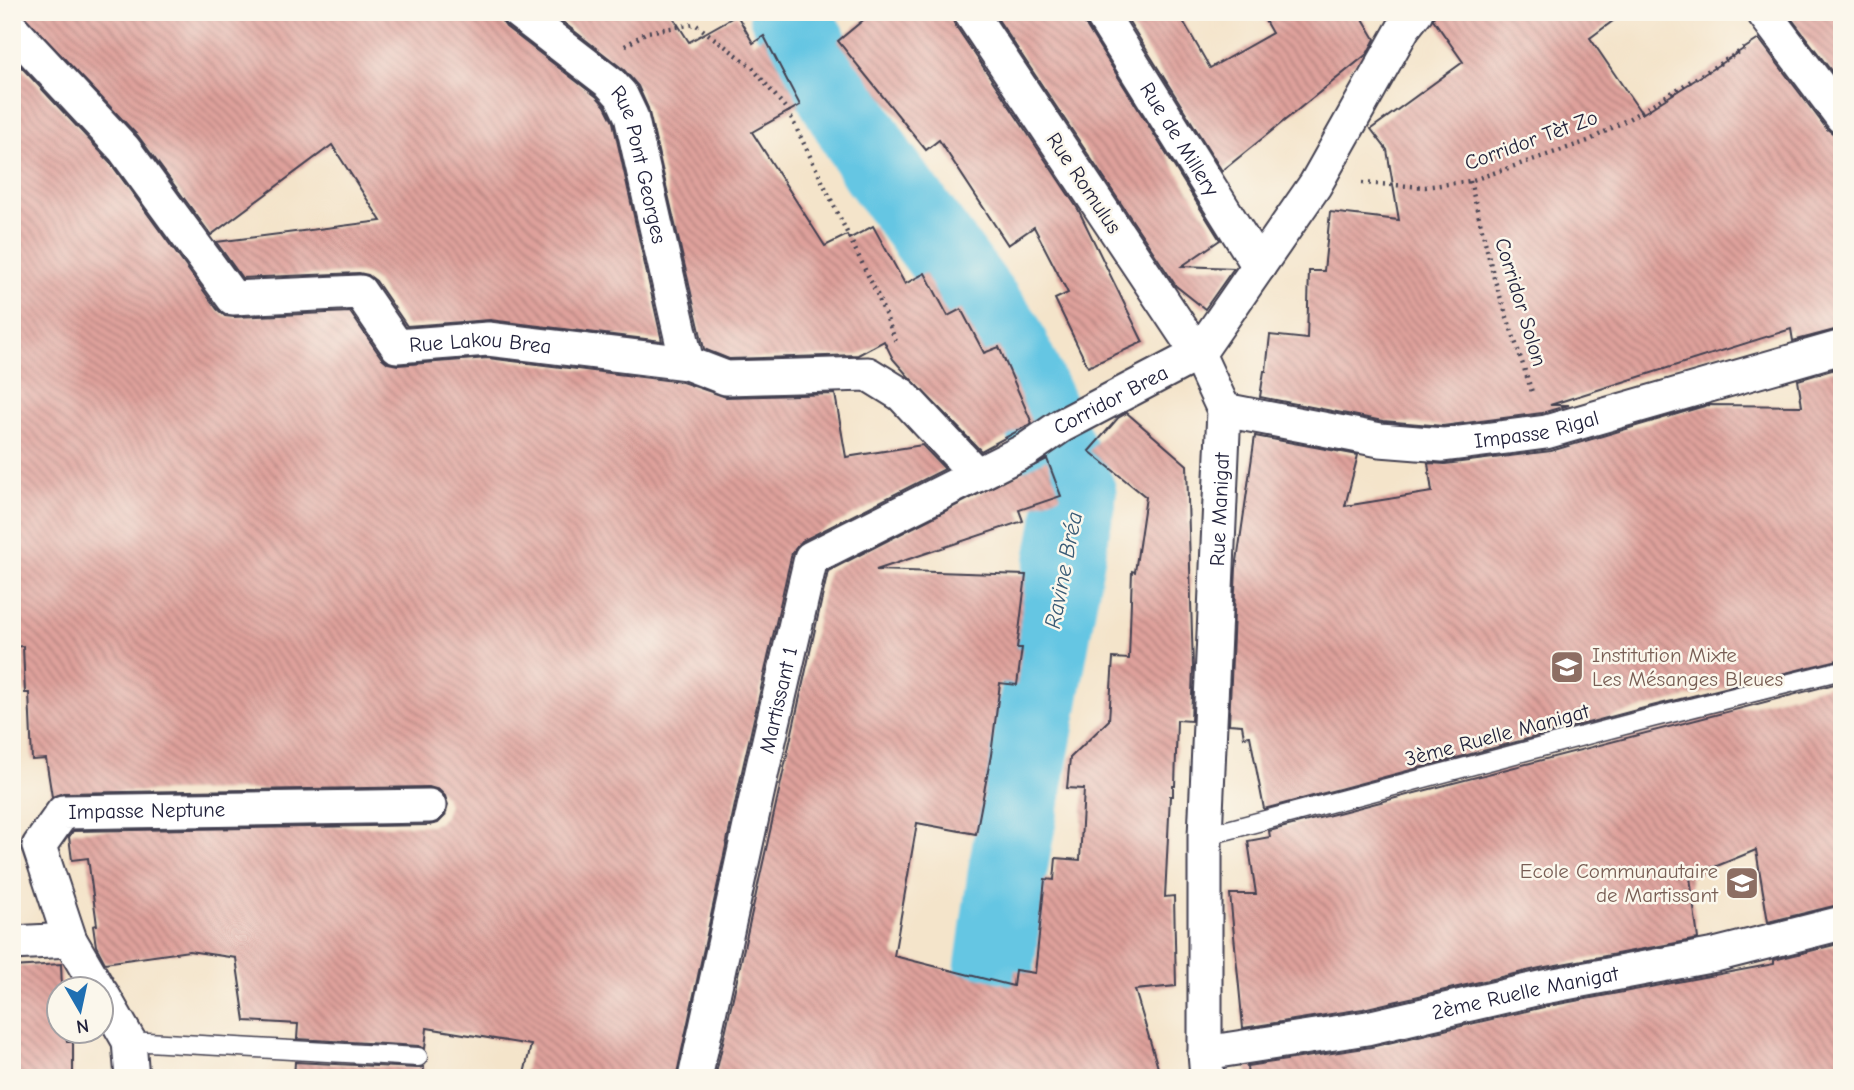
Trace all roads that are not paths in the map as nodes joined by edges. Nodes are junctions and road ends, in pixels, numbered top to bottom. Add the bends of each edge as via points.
1 (518, 12) edge
2 (970, 12) edge
3 (1100, 12) edge
4 (1405, 17) edge
5 (1769, 21) edge
6 (12, 29) edge
7 (1842, 117) edge
8 (1259, 266) junction
9 (1842, 347) edge
10 (1198, 354) junction
11 (687, 363) junction
12 (1224, 410) junction
13 (1026, 450) joint
14 (977, 475) junction
15 (1842, 670) edge
16 (429, 806) dead end
17 (1205, 836) junction
18 (1842, 923) edge
19 (70, 940) junction
20 (12, 943) edge
21 (89, 974) edge
22 (116, 1018) edge
23 (130, 1041) junction
24 (418, 1057) dead end
25 (1206, 1065) edge
26 (132, 1078) edge
27 (695, 1078) edge

1 - 11 street, Rue Pont Georges via 621,95 631,116
2 - 10 street, Rue Romulus
3 - 8 street, Rue de Millery
4 - 8 street via 1315,185
5 - 7 street
6 - 11 street, Rue Lakou Brea via 124,149 233,298 359,292 397,346 488,339
8 - 10 street
9 - 12 street, Impasse Rigal via 1546,432 1443,445 1380,440
10 - 12 street, Rue Manigat
10 - 13 street, Corridor Brea
11 - 14 street, Rue Lakou Brea via 726,378 868,374 902,395
12 - 17 street, Rue Manigat
13 - 14 street, Martissant 1
14 - 27 street, Martissant 1 via 811,558
15 - 17 lane, 3ème Ruelle Manigat
16 - 19 street, Impasse Neptune via 63,812 39,846
17 - 25 street, Rue Manigat
18 - 25 street, 2ème Ruelle Manigat via 1716,955 1544,988
19 - 20 street
19 - 21 street, Impasse Neptune
22 - 23 street
23 - 24 lane
23 - 26 street

